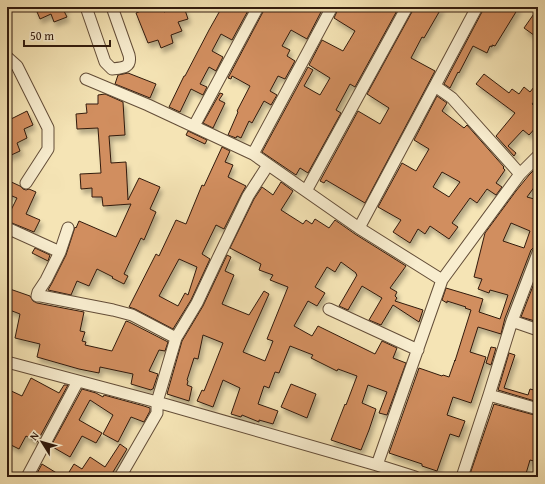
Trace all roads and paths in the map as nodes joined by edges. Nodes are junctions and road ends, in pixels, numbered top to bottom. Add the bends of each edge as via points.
1 (86, 7) edge
2 (112, 7) edge
3 (258, 7) edge
4 (332, 7) edge
5 (407, 7) edge
6 (477, 7) edge
7 (7, 58) edge
8 (86, 79) dead end
9 (434, 86) junction
10 (194, 126) junction
11 (252, 154) junction
12 (538, 156) edge
13 (268, 165) junction
14 (520, 174) junction
15 (26, 182) dead end
16 (306, 191) junction
17 (7, 228) edge
18 (68, 228) dead end
19 (359, 228) junction
20 (60, 252) junction
21 (538, 253) edge
22 (442, 280) junction
23 (328, 309) dead end
24 (512, 321) junction
25 (538, 330) edge
26 (176, 338) junction
27 (418, 350) junction
28 (7, 362) edge
29 (78, 381) junction
30 (489, 395) junction
31 (158, 402) junction
32 (538, 409) edge
33 (377, 465) junction
34 (27, 477) edge
35 (120, 477) edge
36 (415, 477) edge
37 (462, 477) edge

1 - 2 street via 105,62 112,68 124,68 130,59
3 - 10 street
4 - 11 street
5 - 16 street
6 - 9 street
7 - 15 street via 17,66 48,128 48,149
8 - 10 street
9 - 14 street via 452,98
9 - 19 street
10 - 11 street
11 - 13 street
12 - 14 street
13 - 16 street
13 - 26 street via 248,196 197,303
14 - 22 street
16 - 19 street
17 - 20 street
18 - 20 street
19 - 22 street
20 - 26 street via 37,296 132,315
21 - 24 street
22 - 27 street
23 - 27 street
24 - 25 street
24 - 30 street
26 - 31 street
27 - 33 street
28 - 29 street
29 - 31 street
29 - 34 street
30 - 32 street
30 - 37 street
31 - 33 street
31 - 35 street via 157,413
33 - 36 street

